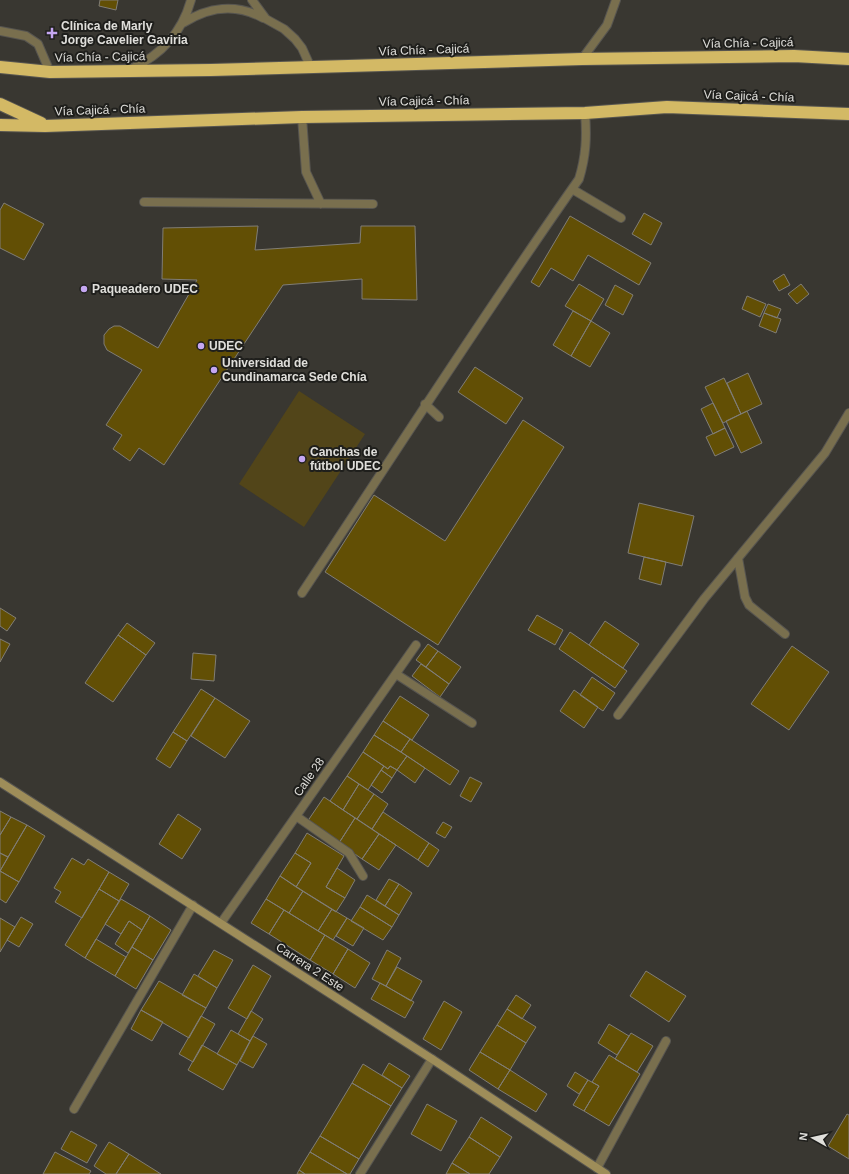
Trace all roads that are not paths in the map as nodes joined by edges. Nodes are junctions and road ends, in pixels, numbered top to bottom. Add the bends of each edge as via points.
1 (191, 0) edge
2 (252, 0) edge
3 (616, 0) edge
4 (266, 19) junction
5 (182, 23) junction
6 (0, 31) edge
7 (582, 59) junction
8 (849, 59) edge
9 (0, 67) edge
10 (311, 68) junction
11 (129, 70) junction
12 (50, 72) junction
13 (0, 104) edge
14 (586, 113) junction
15 (849, 114) edge
16 (302, 117) junction
17 (0, 125) edge
18 (45, 126) junction
19 (572, 189) junction
20 (144, 202) dead end
21 (321, 204) junction
22 (373, 204) dead end
23 (621, 218) dead end
24 (425, 404) junction
25 (849, 413) edge
26 (439, 417) dead end
27 (738, 558) junction
28 (302, 593) dead end
29 (784, 634) dead end
30 (416, 645) dead end
31 (396, 674) junction
32 (618, 715) dead end
33 (472, 723) dead end
34 (0, 782) edge
35 (296, 816) junction
36 (363, 876) dead end
37 (193, 905) junction
38 (221, 923) junction
39 (666, 1041) dead end
40 (432, 1059) junction
41 (74, 1109) dead end
42 (596, 1171) edge
43 (360, 1174) edge
44 (606, 1174) edge

1 - 5 street
2 - 4 street
3 - 7 street via 607,25
4 - 5 street via 246,11 223,8 202,13
4 - 10 street via 295,39
5 - 11 street via 160,52
6 - 12 street via 26,36 38,44
7 - 8 highway, Vía Chía - Cajicá via 794,56
7 - 10 highway, Vía Chía - Cajicá
9 - 12 highway, Vía Chía - Cajicá
10 - 11 highway, Vía Chía - Cajicá
11 - 12 highway, Vía Chía - Cajicá
13 - 18 highway
14 - 15 highway, Vía Cajicá - Chía via 667,107
14 - 16 highway, Vía Cajicá - Chía
14 - 19 street via 587,135 583,164 579,179
16 - 18 highway, Vía Cajicá - Chía
16 - 21 street via 306,172
17 - 18 highway, Vía Cajicá - Chía
19 - 23 street
19 - 24 street
20 - 21 street
21 - 22 street
24 - 26 street
24 - 28 street
25 - 27 street via 825,453
27 - 29 street via 745,597 750,605
27 - 32 street via 704,599
30 - 31 street, Calle 28
31 - 33 street
31 - 35 street, Calle 28
34 - 37 street, Carrera 2 Este
35 - 36 street via 349,853
35 - 38 street, Calle 28
37 - 38 street, Carrera 2 Este
37 - 41 street
38 - 40 street, Carrera 2 Este
39 - 42 street
40 - 42 street, Carrera 2 Este
40 - 43 street
42 - 44 street, Carrera 2 Este

